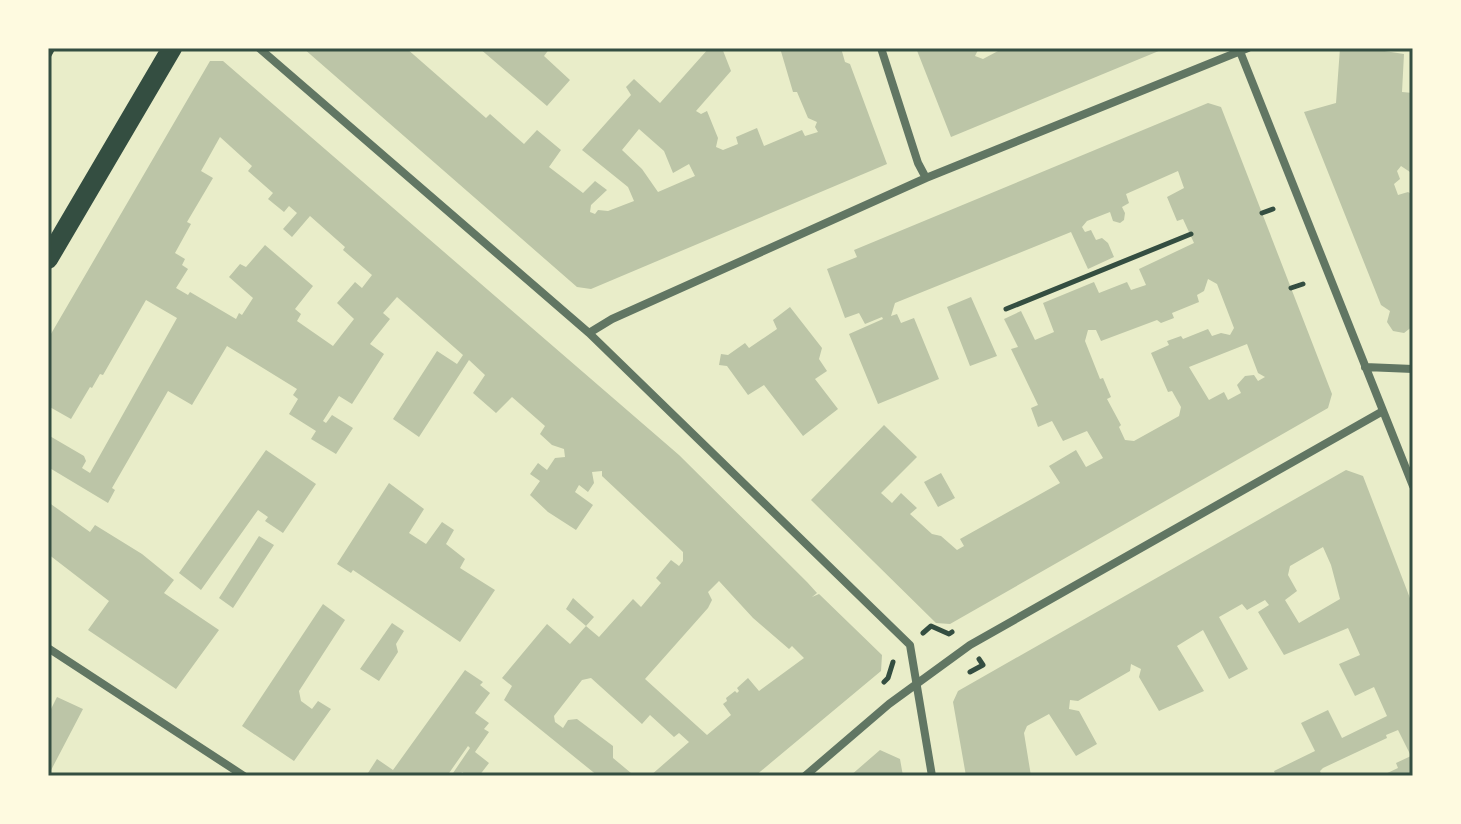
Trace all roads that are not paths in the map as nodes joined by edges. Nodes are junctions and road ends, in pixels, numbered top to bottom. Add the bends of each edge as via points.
1 (172, 48) edge
2 (259, 48) edge
3 (881, 48) edge
4 (1242, 49) edge
5 (926, 178) junction
6 (48, 259) edge
7 (589, 333) junction
8 (1365, 367) junction
9 (1413, 369) edge
10 (1383, 411) junction
11 (1413, 486) edge
12 (48, 648) edge
13 (917, 683) junction
14 (244, 776) edge
15 (805, 776) edge
16 (932, 776) edge

1 - 6 main road
2 - 7 street
3 - 5 street
4 - 5 street
4 - 8 street
5 - 7 street
7 - 13 street via 910,645
8 - 9 street
8 - 10 street
10 - 11 street
10 - 13 street via 970,645
12 - 14 street
13 - 15 street
13 - 16 street

